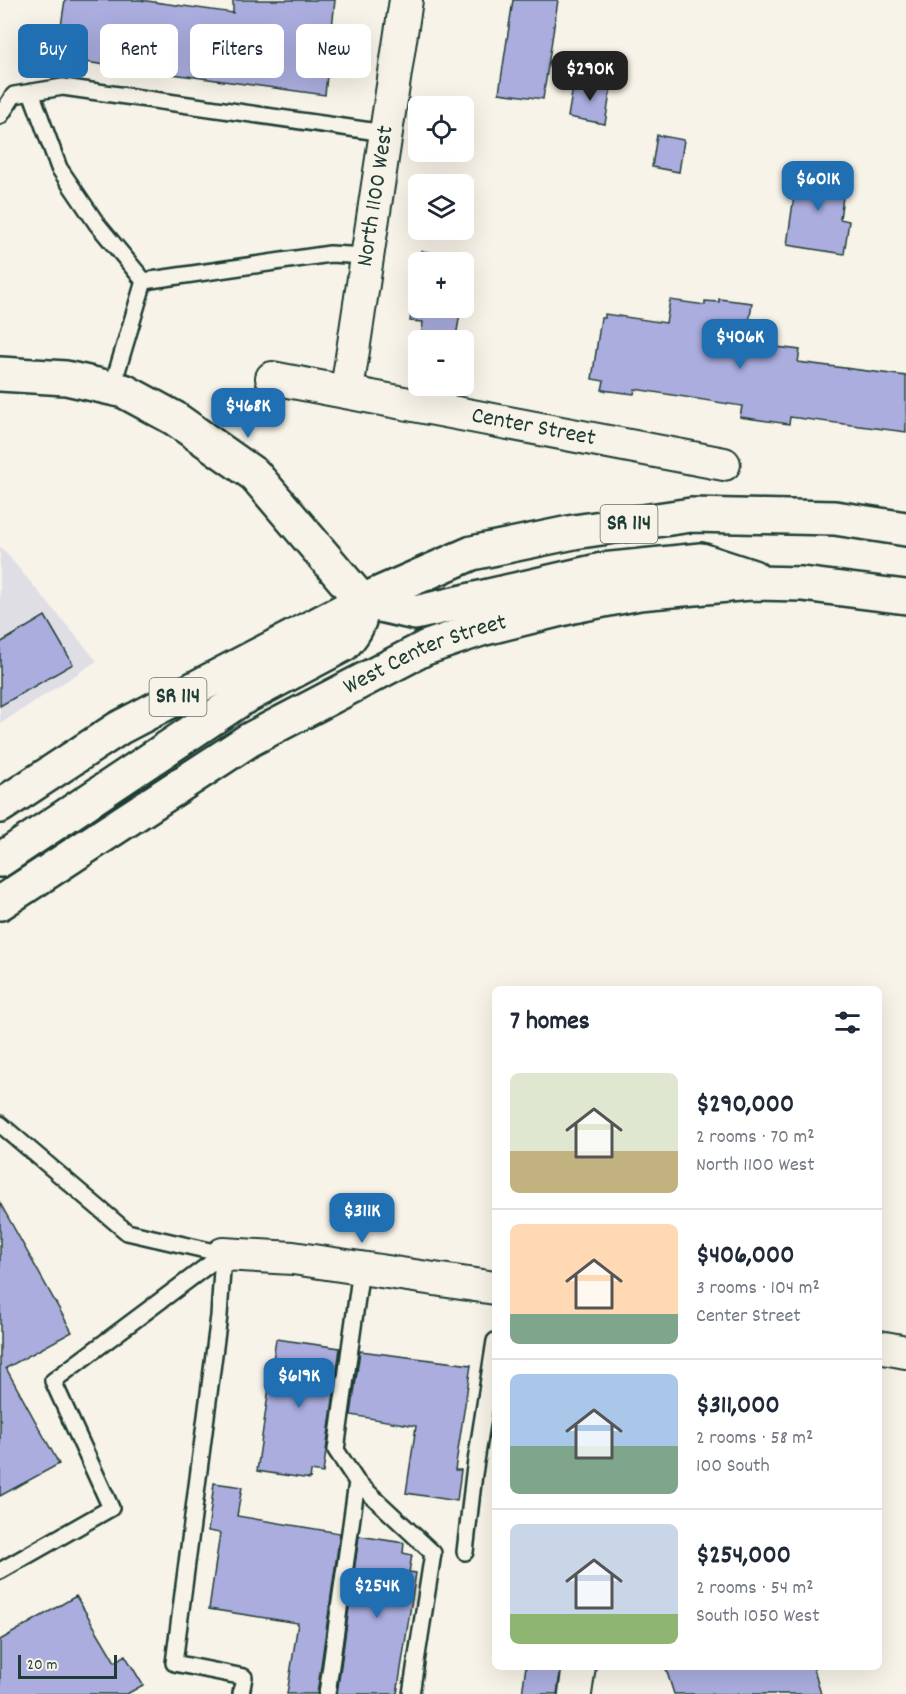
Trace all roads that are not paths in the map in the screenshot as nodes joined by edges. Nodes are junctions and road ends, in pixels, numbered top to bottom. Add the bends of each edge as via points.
1 (406, 0) edge
2 (32, 92) junction
3 (0, 116) edge
4 (385, 133) junction
5 (367, 256) junction
6 (144, 281) junction
7 (0, 374) edge
8 (272, 378) dead end
9 (112, 388) junction
10 (346, 390) junction
11 (724, 464) dead end
12 (906, 529) edge
13 (774, 584) junction
14 (906, 597) edge
15 (362, 601) junction
16 (0, 806) edge
17 (0, 860) edge
18 (0, 903) edge
19 (0, 1124) edge
20 (223, 1254) junction
21 (362, 1269) junction
22 (492, 1288) edge
23 (882, 1348) edge
24 (906, 1352) edge
25 (492, 1360) edge
26 (357, 1482) junction
27 (465, 1551) dead end
28 (0, 1571) edge
29 (578, 1670) edge
30 (241, 1694) edge
31 (327, 1694) edge
32 (411, 1694) edge
33 (575, 1694) edge

1 - 4 street, North 1100 West
2 - 3 lane via 14,96
2 - 4 lane via 63,87
2 - 6 lane via 58,168
4 - 5 street, North 1100 West
5 - 6 lane via 330,255
5 - 10 street, North 1100 West
6 - 9 lane
7 - 9 main road via 66,378
8 - 10 street, Center Street
9 - 15 main road via 174,418 255,475
10 - 11 street, Center Street
12 - 15 main road, SR 114 via 836,518 692,516 574,532 472,554
13 - 14 main road, West Center Street
13 - 15 main road via 701,560 602,570 415,613
13 - 18 main road, West Center Street via 639,593 492,626 425,648 249,740
15 - 16 main road, SR 114 via 119,728
15 - 17 main road via 356,631 343,645 242,699
19 - 20 lane via 127,1232
20 - 21 street via 293,1258
20 - 28 lane via 53,1381 111,1508
20 - 30 lane via 219,1316 174,1663 244,1677
21 - 22 street
21 - 26 lane via 336,1450
23 - 24 street
25 - 27 lane
26 - 31 lane
26 - 32 lane via 433,1553
29 - 33 street

